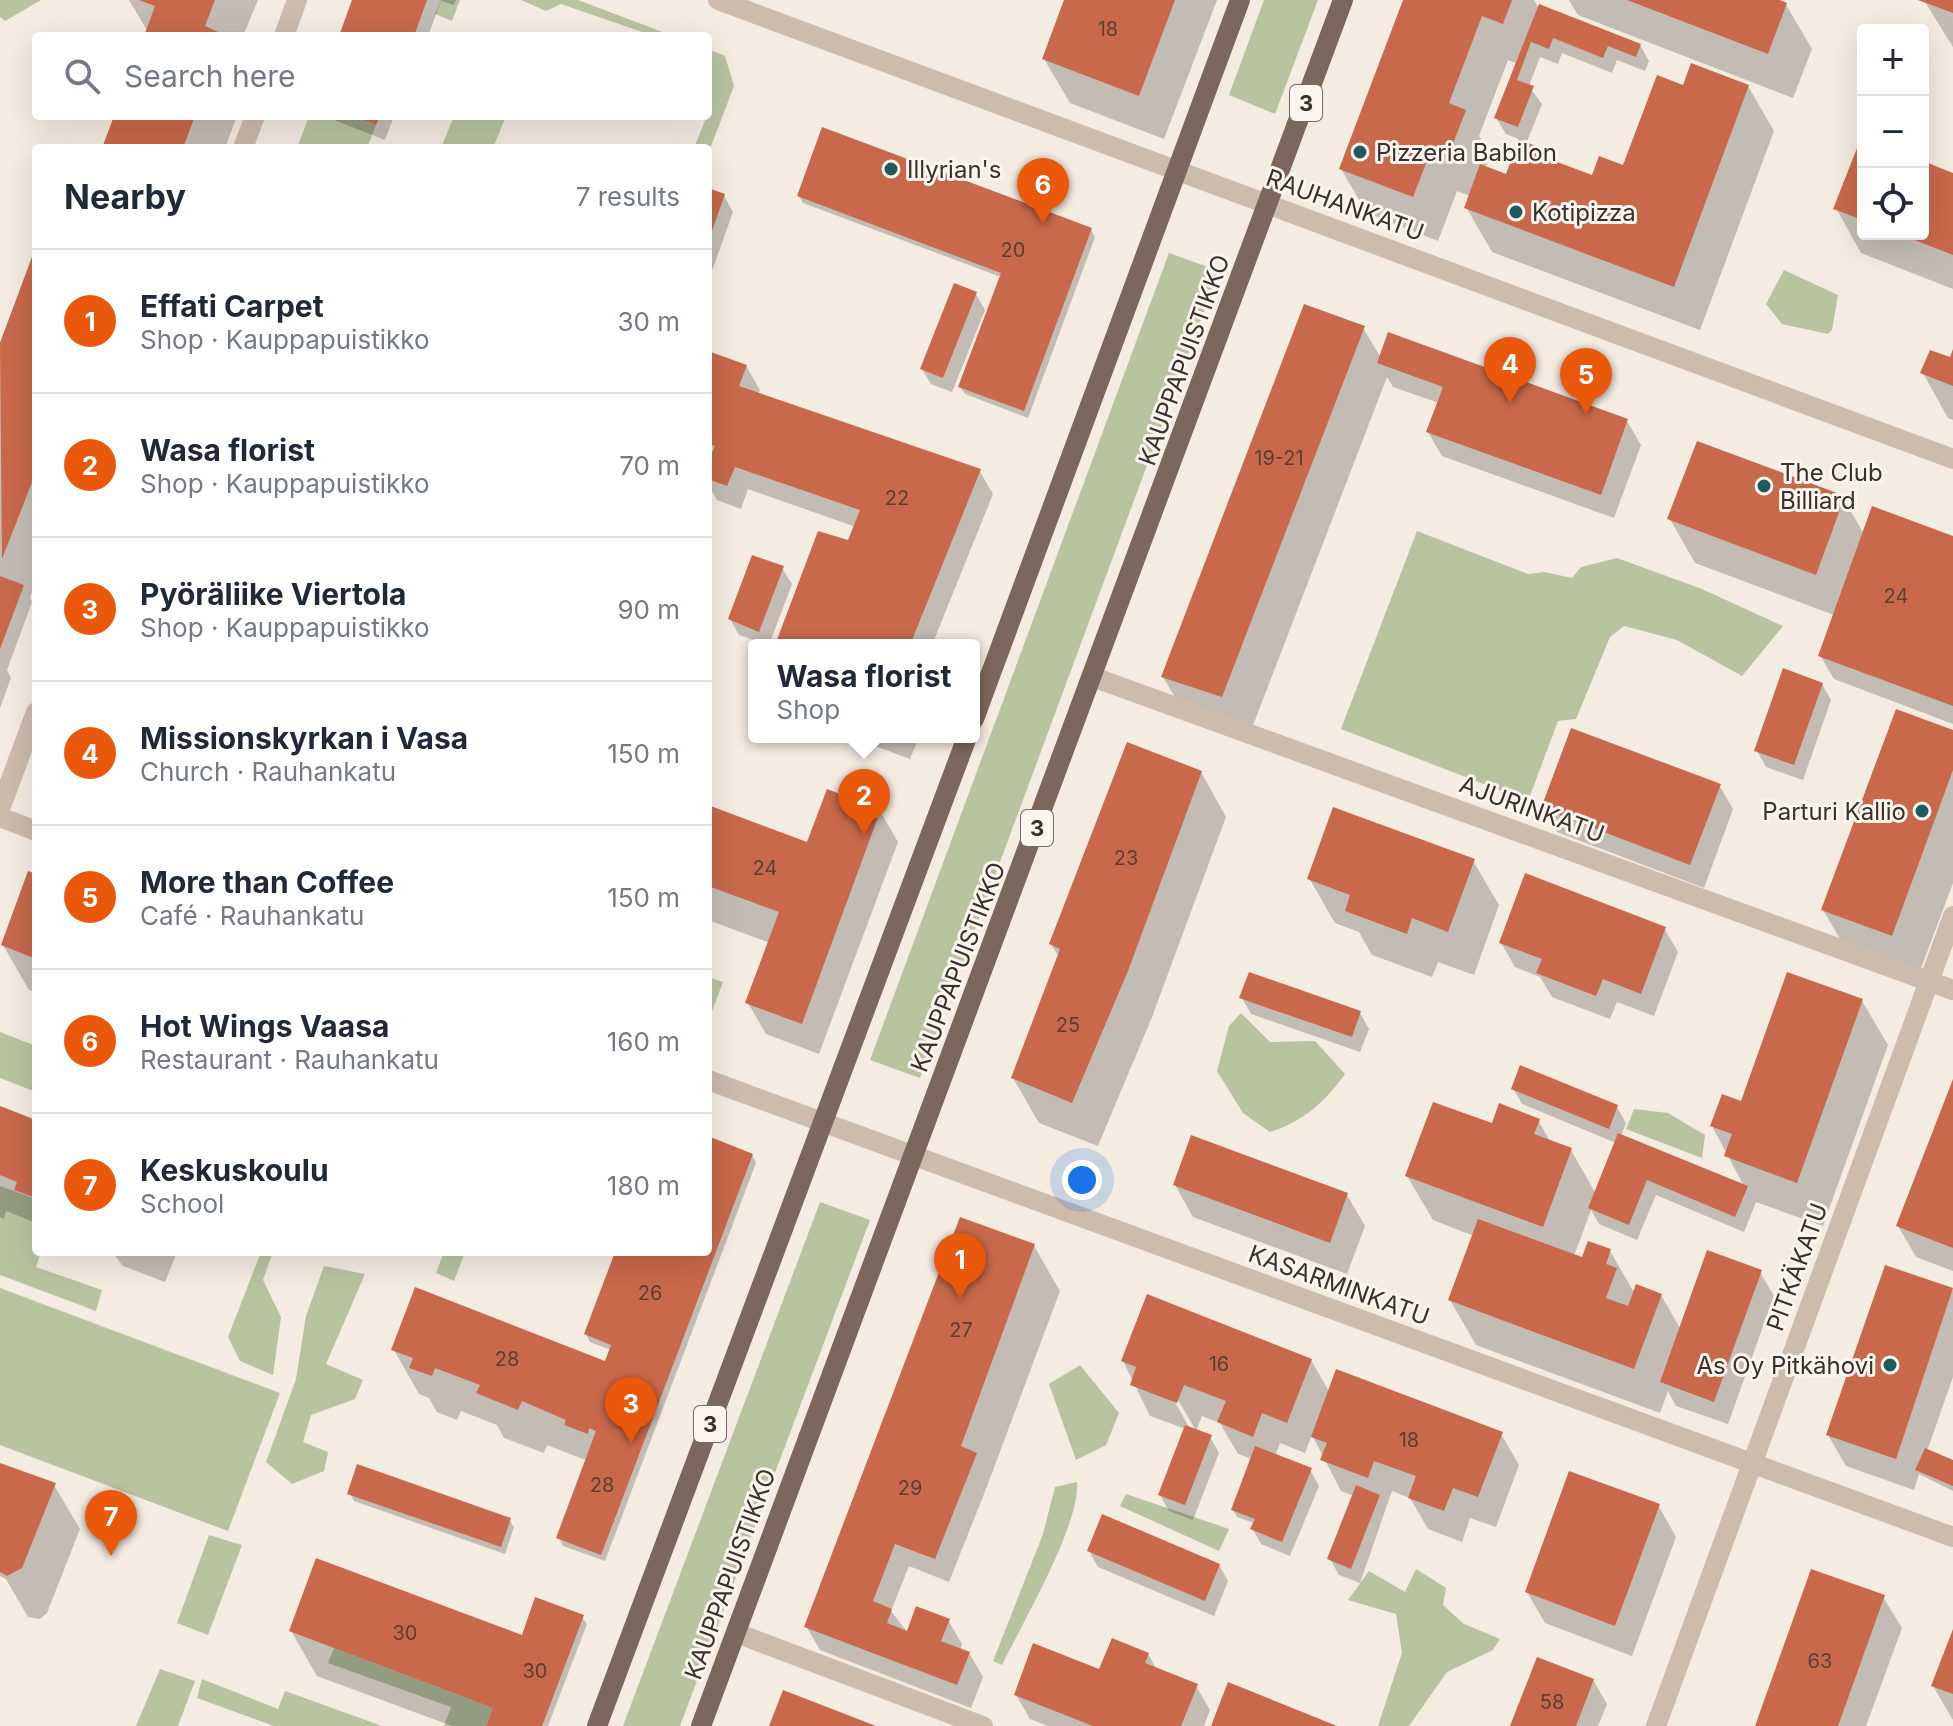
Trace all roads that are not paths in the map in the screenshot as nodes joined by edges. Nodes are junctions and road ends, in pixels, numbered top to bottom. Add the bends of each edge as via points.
1 (297, 0) edge
2 (718, 0) edge
3 (1240, 0) edge
4 (1343, 0) edge
5 (285, 32) edge
6 (254, 120) edge
7 (244, 144) edge
8 (1177, 171) junction
9 (1269, 205) junction
10 (1953, 459) edge
11 (1093, 677) junction
12 (980, 703) edge
13 (32, 723) edge
14 (965, 743) edge
15 (0, 809) edge
16 (0, 817) edge
17 (32, 829) edge
18 (1953, 916) edge
19 (1929, 981) junction
20 (1953, 990) edge
21 (712, 1081) edge
22 (823, 1123) junction
23 (914, 1157) junction
24 (1753, 1465) junction
25 (1953, 1537) edge
26 (736, 1633) junction
27 (597, 1726) edge
28 (701, 1726) edge
29 (983, 1726) edge
30 (1656, 1726) edge

1 - 5 street
2 - 8 street, RAUHANKATU
3 - 8 main road
4 - 9 main road, KAUPPAPUISTIKKO / 3
6 - 7 street
8 - 9 street, RAUHANKATU
8 - 12 main road
9 - 10 street, RAUHANKATU
9 - 11 main road, KAUPPAPUISTIKKO / 3
11 - 19 street, AJURINKATU
11 - 23 main road, KAUPPAPUISTIKKO / 3
13 - 15 street
14 - 22 main road, 3
16 - 17 street
18 - 19 street, PITKÄKATU
19 - 20 street, AJURINKATU
19 - 24 street, PITKÄKATU
21 - 22 street, KASARMINKATU
22 - 23 street, KASARMINKATU
22 - 27 main road, 3
23 - 24 street, KASARMINKATU
23 - 26 main road, KAUPPAPUISTIKKO / 3
24 - 25 street, KASARMINKATU
24 - 30 street, PITKÄKATU
26 - 28 main road, KAUPPAPUISTIKKO / 3
26 - 29 street

